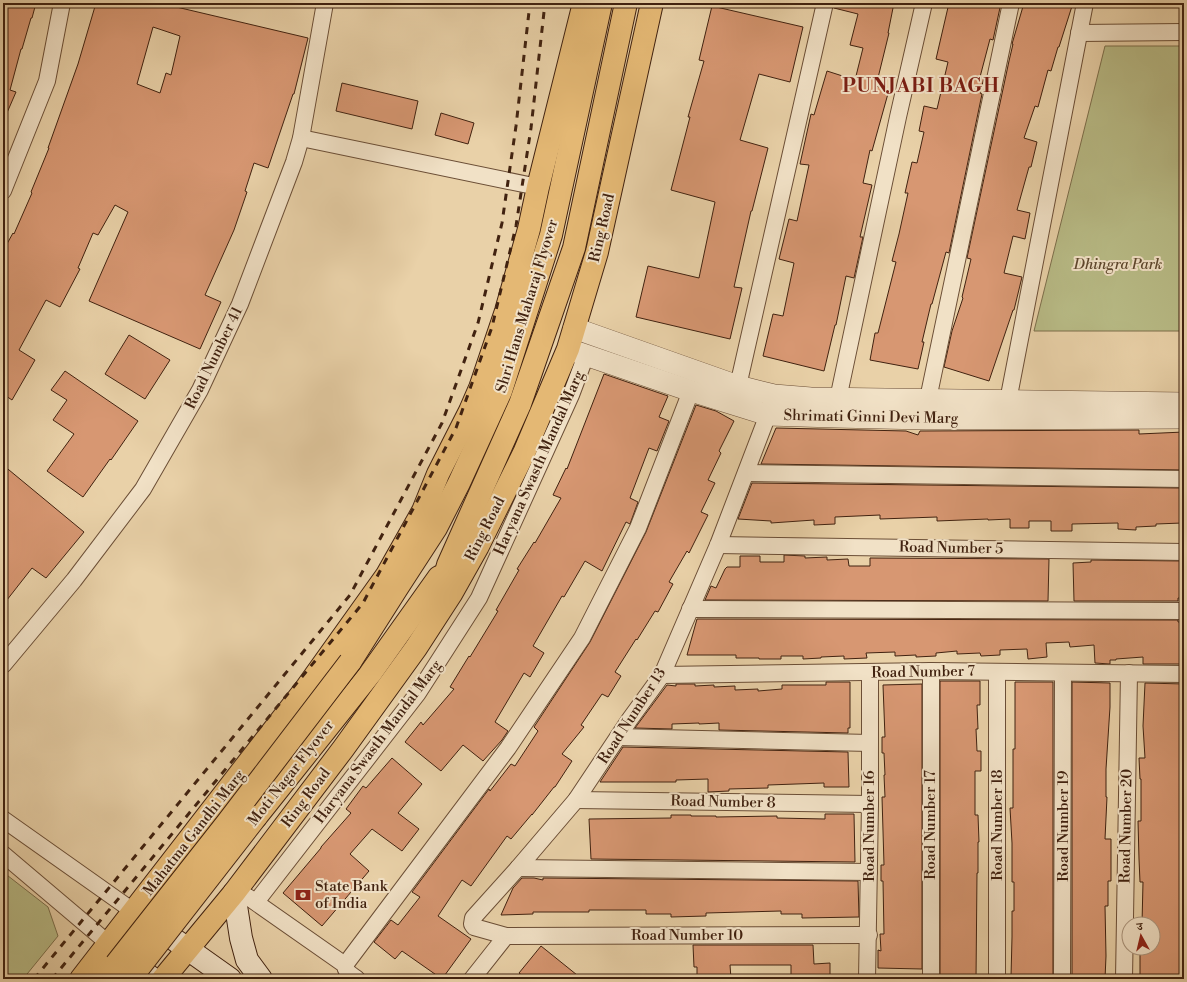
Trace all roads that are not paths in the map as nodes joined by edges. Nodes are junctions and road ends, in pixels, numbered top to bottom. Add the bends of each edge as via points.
1 (62, 3) edge
2 (325, 3) edge
3 (584, 3) edge
4 (601, 3) edge
5 (626, 3) edge
6 (652, 3) edge
7 (826, 3) edge
8 (924, 3) edge
9 (1011, 3) edge
10 (1085, 3) edge
11 (1184, 32) edge
12 (1079, 33) junction
13 (300, 138) junction
14 (538, 187) junction
15 (3, 191) edge
16 (574, 328) junction
17 (577, 352) junction
18 (738, 386) junction
19 (691, 391) junction
20 (776, 395) junction
21 (838, 399) junction
22 (928, 399) junction
23 (1008, 401) junction
24 (1184, 403) edge
25 (470, 411) junction
26 (768, 415) junction
27 (1184, 418) edge
28 (746, 473) junction
29 (1184, 479) edge
30 (436, 528) junction
31 (718, 545) junction
32 (1184, 552) edge
33 (448, 565) junction
34 (690, 609) junction
35 (1184, 612) edge
36 (416, 648) junction
37 (3, 665) edge
38 (931, 671) junction
39 (870, 672) junction
40 (997, 672) junction
41 (1063, 673) junction
42 (1129, 673) junction
43 (1184, 674) edge
44 (662, 675) junction
45 (618, 737) junction
46 (870, 743) junction
47 (576, 800) junction
48 (870, 804) junction
49 (214, 807) junction
50 (3, 819) edge
51 (266, 850) junction
52 (3, 854) edge
53 (518, 868) junction
54 (869, 872) junction
55 (235, 891) junction
56 (256, 902) junction
57 (133, 911) junction
58 (473, 918) joint
59 (869, 935) junction
60 (506, 936) junction
61 (115, 949) junction
62 (186, 949) junction
63 (345, 965) junction
64 (225, 978) edge
65 (81, 979) edge
66 (105, 979) edge
67 (130, 979) edge
68 (153, 979) edge
69 (162, 979) edge
70 (261, 979) edge
71 (358, 979) edge
72 (472, 979) edge
73 (868, 979) edge
74 (930, 979) edge
75 (997, 979) edge
76 (1062, 979) edge
77 (1124, 979) edge

1 - 15 street via 47,81
2 - 13 street, Road Number 41
3 - 14 main road
4 - 30 main road, Shri Hans Maharaj Flyover via 551,235 502,390
5 - 33 main road, Shri Hans Maharaj Flyover via 574,248 520,404
6 - 16 main road, Ring Road via 597,252
7 - 18 street
8 - 21 street
9 - 22 street
10 - 12 street
11 - 12 street
12 - 23 street
13 - 14 street
13 - 37 street, Road Number 41 via 294,162 240,304 200,390 143,489 74,580
14 - 25 main road via 506,311
16 - 17 main road, Ring Road
16 - 18 street, Shrimati Ginni Devi Marg
17 - 19 street, Shrimati Ginni Devi Marg
17 - 36 main road, Ring Road via 478,546
17 - 56 street, Haryana Swasth Mandal Marg via 571,395 479,598 418,693
18 - 20 street, Shrimati Ginni Devi Marg
19 - 26 street, Shrimati Ginni Devi Marg
19 - 63 street via 638,528 582,638 508,748
20 - 21 street, Shrimati Ginni Devi Marg
20 - 26 street, Road Number 13
21 - 22 street, Shrimati Ginni Devi Marg
22 - 23 street, Shrimati Ginni Devi Marg
23 - 24 street, Shrimati Ginni Devi Marg
25 - 30 main road via 445,483
25 - 49 main road, Mahatma Gandhi Marg via 438,474 423,511 387,575 307,687
26 - 27 street, Shrimati Ginni Devi Marg via 926,419
26 - 28 street, Road Number 13
28 - 29 street
28 - 31 street, Road Number 13
30 - 66 main road, Shri Hans Maharaj Flyover, bridge via 350,662
31 - 32 street, Road Number 5
31 - 34 street, Road Number 13
33 - 36 main road via 437,602
33 - 67 main road, Moti Nagar Flyover, bridge via 370,674
34 - 35 street
34 - 44 street, Road Number 13
36 - 51 main road, Ring Road
38 - 39 street, Road Number 7
38 - 40 street, Road Number 7
38 - 74 street, Road Number 17
39 - 44 street, Road Number 7
39 - 46 street, Road Number 16
40 - 41 street, Road Number 7
40 - 75 street, Road Number 18
41 - 42 street, Road Number 7
41 - 76 street, Road Number 19
42 - 43 street, Road Number 7
42 - 77 street, Road Number 20
44 - 45 street, Road Number 13
45 - 46 street
45 - 47 street, Road Number 13
46 - 48 street, Road Number 16
47 - 48 street, Road Number 8
47 - 53 street, Road Number 13
48 - 54 street, Road Number 16
49 - 51 main road via 220,839 233,856 251,860
49 - 57 main road, Mahatma Gandhi Marg
50 - 57 street
51 - 55 main road, Ring Road
52 - 61 street
53 - 54 street
53 - 58 street, Road Number 13
54 - 59 street, Road Number 16
55 - 56 street
55 - 62 main road, Ring Road
55 - 70 main road via 247,960
56 - 63 street
57 - 61 main road, Mahatma Gandhi Marg
57 - 62 main road
58 - 60 street, Road Number 10 via 474,927
59 - 60 street, Road Number 10
59 - 73 street, Road Number 16
60 - 72 street
61 - 65 main road, Mahatma Gandhi Marg
61 - 68 main road
62 - 64 main road
62 - 69 main road, Ring Road
63 - 71 street via 347,972

